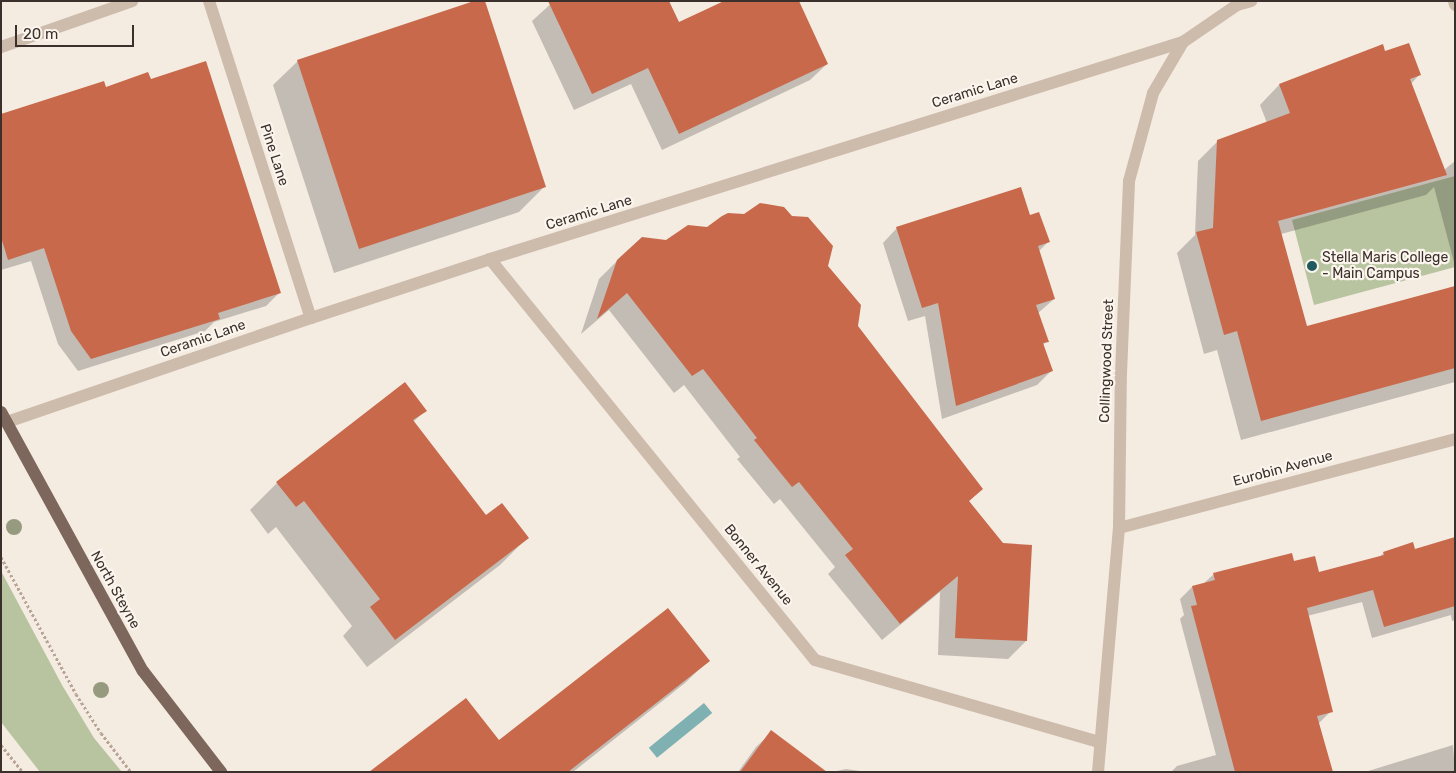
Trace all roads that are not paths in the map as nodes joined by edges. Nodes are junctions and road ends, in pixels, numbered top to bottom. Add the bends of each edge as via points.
1 (132, 1) edge
2 (209, 1) edge
3 (1251, 1) edge
4 (1454, 1) edge
5 (1455, 5) edge
6 (1183, 42) junction
7 (1, 47) edge
8 (490, 259) junction
9 (311, 318) junction
10 (4, 417) edge
11 (1455, 439) edge
12 (1119, 528) junction
13 (1100, 742) junction
14 (221, 772) edge
15 (1098, 772) edge

1 - 7 street
2 - 9 street, Pine Lane
3 - 6 street, Collingwood Street via 1237,5
4 - 5 street
6 - 8 street, Ceramic Lane
6 - 12 street, Collingwood Street via 1153,93 1129,181
8 - 9 street, Ceramic Lane
8 - 13 street, Bonner Avenue via 815,660
9 - 10 street, Ceramic Lane
10 - 14 main road, North Steyne via 143,671
11 - 12 street, Eurobin Avenue
12 - 13 street, Collingwood Street
13 - 15 street, Collingwood Street

